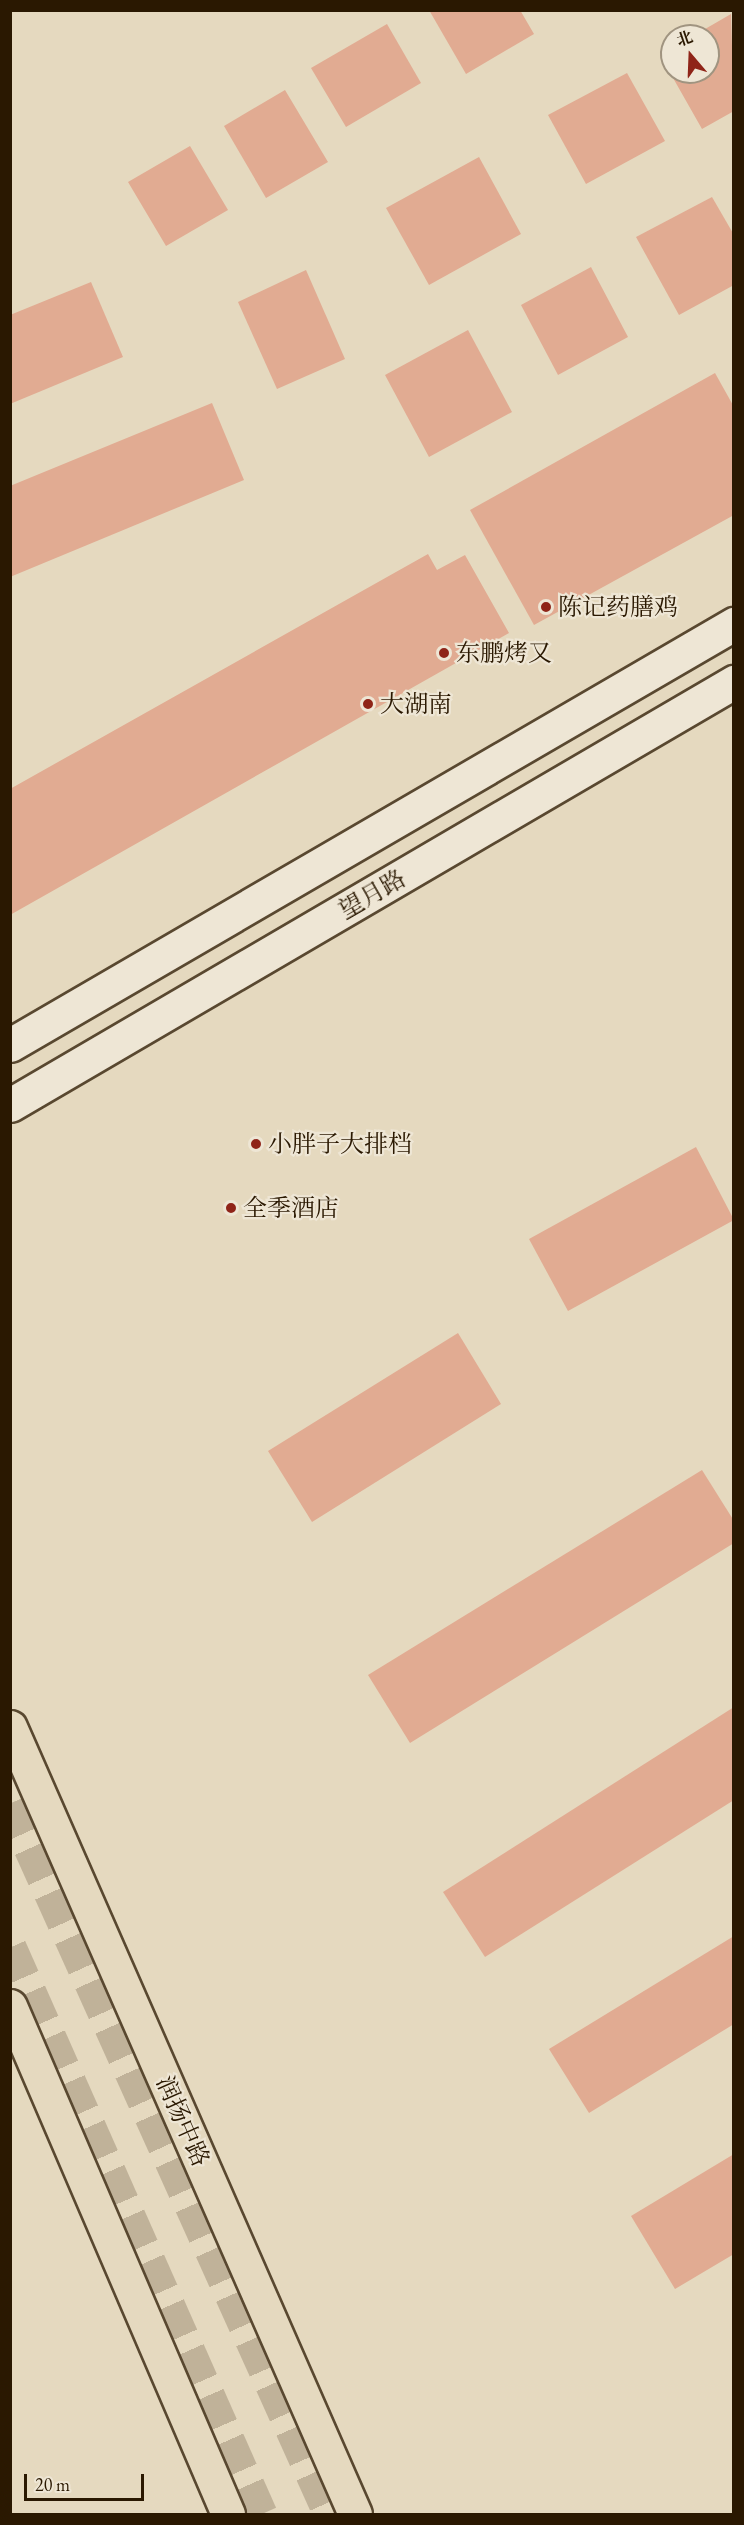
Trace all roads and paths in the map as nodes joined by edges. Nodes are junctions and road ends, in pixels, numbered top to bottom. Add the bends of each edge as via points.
1 (734, 624) edge
2 (734, 682) edge
3 (10, 1045) edge
4 (10, 1105) edge
5 (10, 1728) edge
6 (10, 2006) edge
7 (228, 2514) edge
8 (355, 2514) edge

1 - 3 street
2 - 4 street, 望月路
5 - 8 main road, 润扬中路
6 - 7 main road

